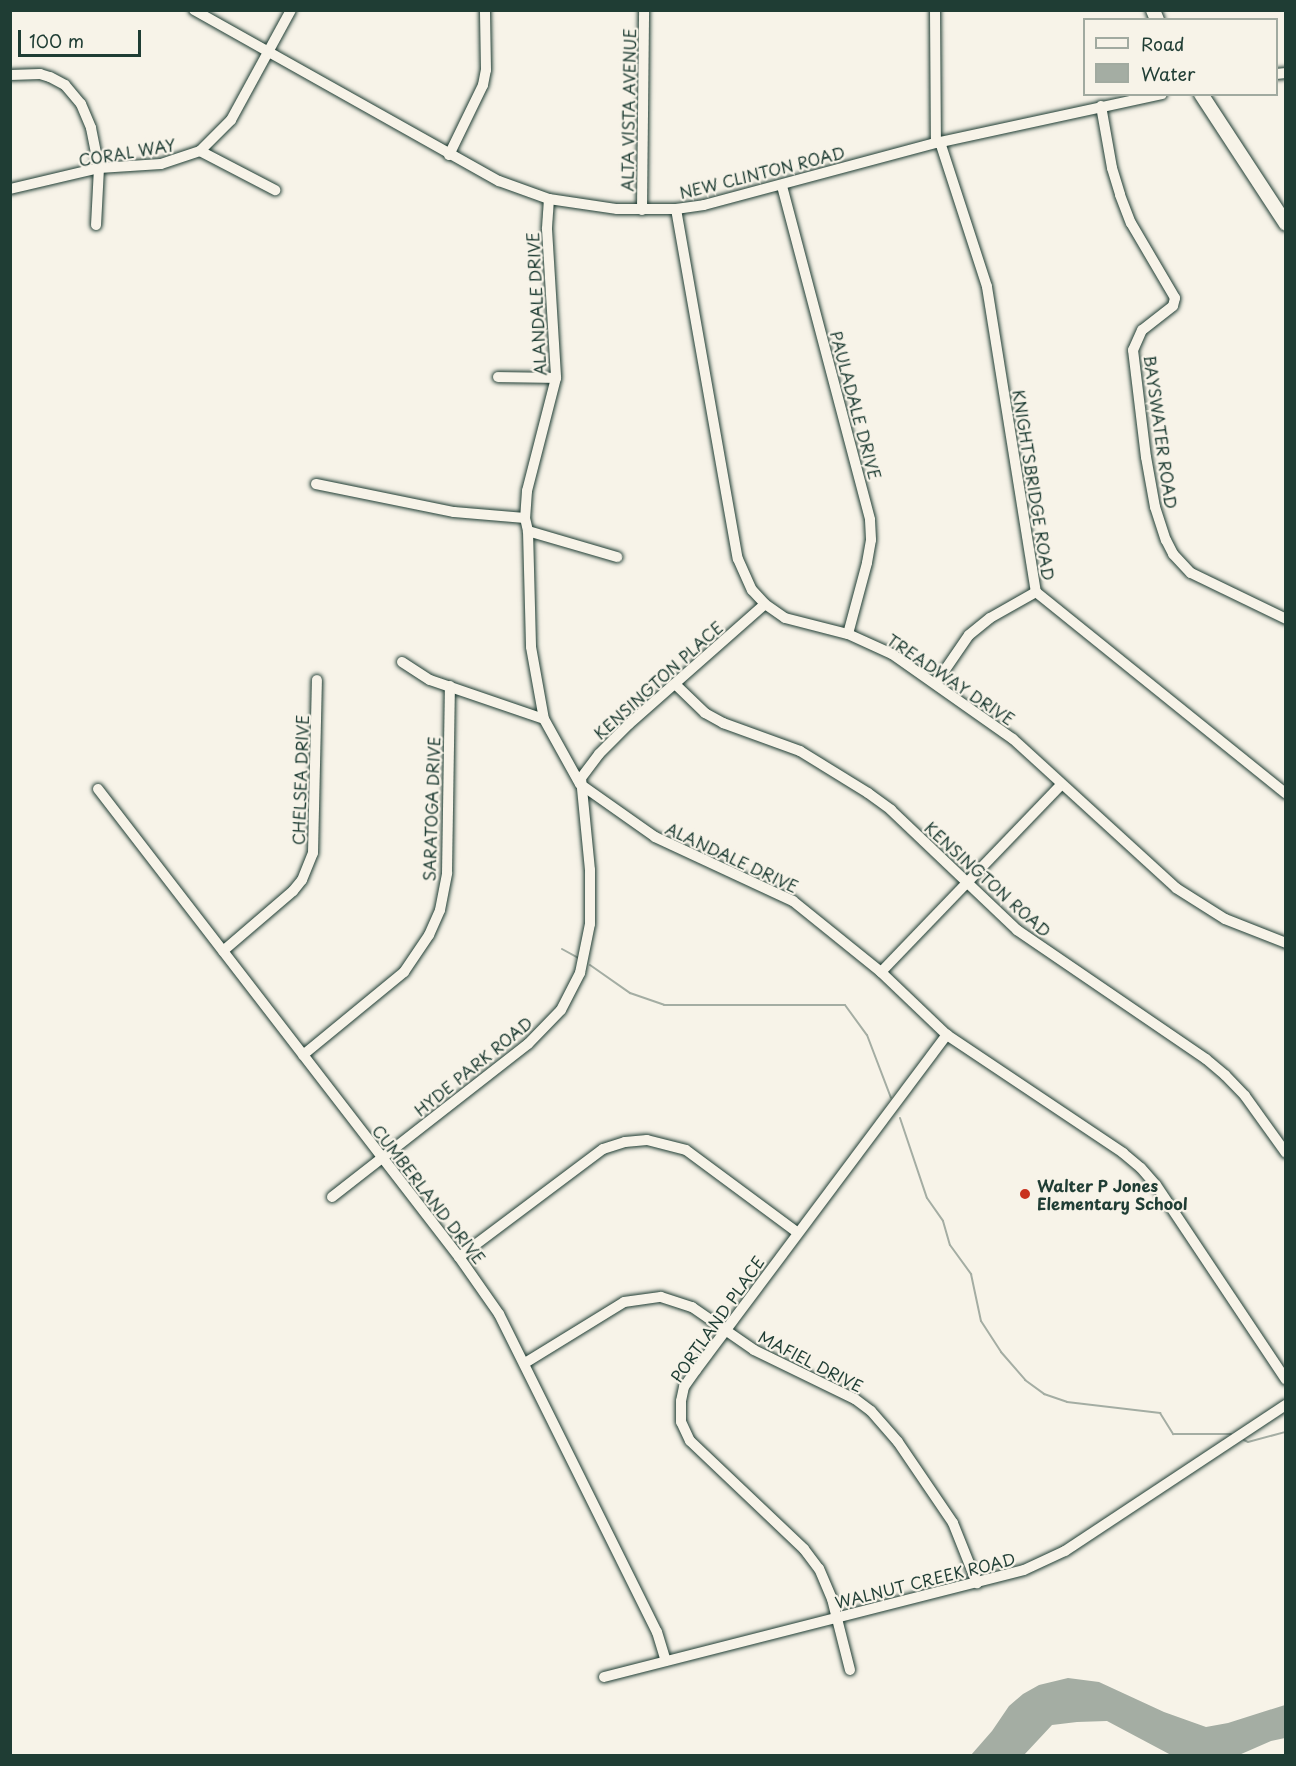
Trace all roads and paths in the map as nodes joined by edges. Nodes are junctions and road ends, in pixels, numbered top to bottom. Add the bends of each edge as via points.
1 (194, 10) edge
2 (291, 10) edge
3 (485, 10) edge
4 (644, 10) edge
5 (935, 10) edge
6 (269, 53) junction
7 (10, 75) edge
8 (1152, 96) edge
9 (1202, 96) edge
10 (1101, 106) junction
11 (938, 142) junction
12 (200, 151) junction
13 (448, 155) junction
14 (99, 168) junction
15 (782, 186) junction
16 (10, 189) edge
17 (274, 190) dead end
18 (549, 199) junction
19 (676, 209) junction
20 (642, 210) junction
21 (1286, 224) edge
22 (96, 225) dead end
23 (498, 377) dead end
24 (556, 378) junction
25 (316, 484) dead end
26 (525, 518) junction
27 (528, 531) junction
28 (617, 557) dead end
29 (1036, 592) junction
30 (765, 604) junction
31 (1286, 619) edge
32 (848, 634) junction
33 (402, 662) dead end
34 (317, 680) dead end
35 (675, 684) junction
36 (936, 684) junction
37 (450, 686) junction
38 (544, 719) junction
39 (580, 784) junction
40 (1061, 785) junction
41 (98, 789) dead end
42 (1286, 794) edge
43 (968, 882) junction
44 (1286, 943) edge
45 (223, 951) junction
46 (881, 972) junction
47 (947, 1035) junction
48 (303, 1055) junction
49 (1286, 1153) edge
50 (381, 1157) junction
51 (332, 1197) dead end
52 (798, 1233) junction
53 (459, 1257) junction
54 (725, 1330) junction
55 (525, 1363) junction
56 (1286, 1380) edge
57 (1286, 1405) edge
58 (977, 1583) junction
59 (837, 1618) junction
60 (666, 1661) junction
61 (850, 1670) dead end
62 (604, 1677) dead end

1 - 6 street, NEW CLINTON ROAD
2 - 6 street, CORAL WAY
3 - 13 street via 483,85
4 - 20 street, ALTA VISTA AVENUE
5 - 11 street, KNIGHTSBRIDGE ROAD
6 - 12 street, CORAL WAY via 231,120
6 - 13 street, NEW CLINTON ROAD
7 - 14 street via 40,74 59,81 74,94 91,128
8 - 10 street, NEW CLINTON ROAD
9 - 21 main road
10 - 11 street, NEW CLINTON ROAD
10 - 31 street, BAYSWATER ROAD via 1120,195 1131,223 1175,298 1173,306 1142,330 1133,350 1150,477 1166,540 1191,573
11 - 15 street, NEW CLINTON ROAD
11 - 29 street, KNIGHTSBRIDGE ROAD via 987,287
12 - 14 street, CORAL WAY via 161,164
12 - 17 street
13 - 18 street, NEW CLINTON ROAD via 499,181
14 - 16 street, CORAL WAY
14 - 22 street
15 - 19 street, NEW CLINTON ROAD
15 - 32 street, PAULADALE DRIVE via 870,520 867,563
18 - 20 street, NEW CLINTON ROAD
18 - 24 street, ALANDALE DRIVE via 547,230
19 - 20 street, NEW CLINTON ROAD
19 - 30 street, TREADWAY DRIVE via 738,559 748,583
23 - 24 street
24 - 26 street, ALANDALE DRIVE via 529,474
25 - 26 street via 454,512
26 - 27 street, ALANDALE DRIVE
27 - 28 street
27 - 38 street, ALANDALE DRIVE via 531,647
29 - 36 street via 969,635
29 - 42 street, KNIGHTSBRIDGE ROAD
30 - 32 street, TREADWAY DRIVE via 800,624
30 - 35 street, KENSINGTON PLACE
32 - 36 street, TREADWAY DRIVE via 892,654
33 - 37 street via 419,675
34 - 45 street, CHELSEA DRIVE via 313,853 293,891
35 - 39 street, KENSINGTON PLACE via 599,754
35 - 43 street, KENSINGTON ROAD via 714,718 800,751 868,793
36 - 40 street, TREADWAY DRIVE via 1013,739
37 - 38 street
37 - 48 street, SARATOGA DRIVE via 447,873 440,910 429,935 404,972
38 - 39 street, ALANDALE DRIVE
39 - 46 street, ALANDALE DRIVE via 655,837 784,895
39 - 50 street, HYDE PARK ROAD via 588,840 591,916 586,953 572,992 550,1023 528,1044
40 - 43 street
40 - 44 street, TREADWAY DRIVE via 1176,888 1225,919
41 - 45 street, CUMBERLAND DRIVE
43 - 46 street
43 - 49 street, KENSINGTON ROAD via 1017,930 1225,1075
45 - 48 street, CUMBERLAND DRIVE
46 - 47 street, ALANDALE DRIVE
47 - 52 street, PORTLAND PLACE
47 - 56 street, ALANDALE DRIVE via 1141,1168
48 - 50 street, CUMBERLAND DRIVE
50 - 51 street, HYDE PARK ROAD
50 - 53 street, CUMBERLAND DRIVE
52 - 53 street via 702,1160 675,1145 647,1140 603,1149
52 - 54 street, PORTLAND PLACE
53 - 55 street, CUMBERLAND DRIVE via 499,1314
54 - 55 street, MAFIEL DRIVE via 692,1307 672,1299 647,1297 607,1311
54 - 58 street, MAFIEL DRIVE via 754,1350 855,1399 871,1411 898,1442 953,1522
54 - 59 street, PORTLAND PLACE via 684,1387 680,1409 683,1429 690,1441 804,1549 825,1582
55 - 60 street, CUMBERLAND DRIVE via 657,1632
57 - 58 street, WALNUT CREEK ROAD via 1065,1551 1024,1570
58 - 59 street, WALNUT CREEK ROAD
59 - 60 street, WALNUT CREEK ROAD
59 - 61 street, PORTLAND PLACE
60 - 62 street, WALNUT CREEK ROAD

